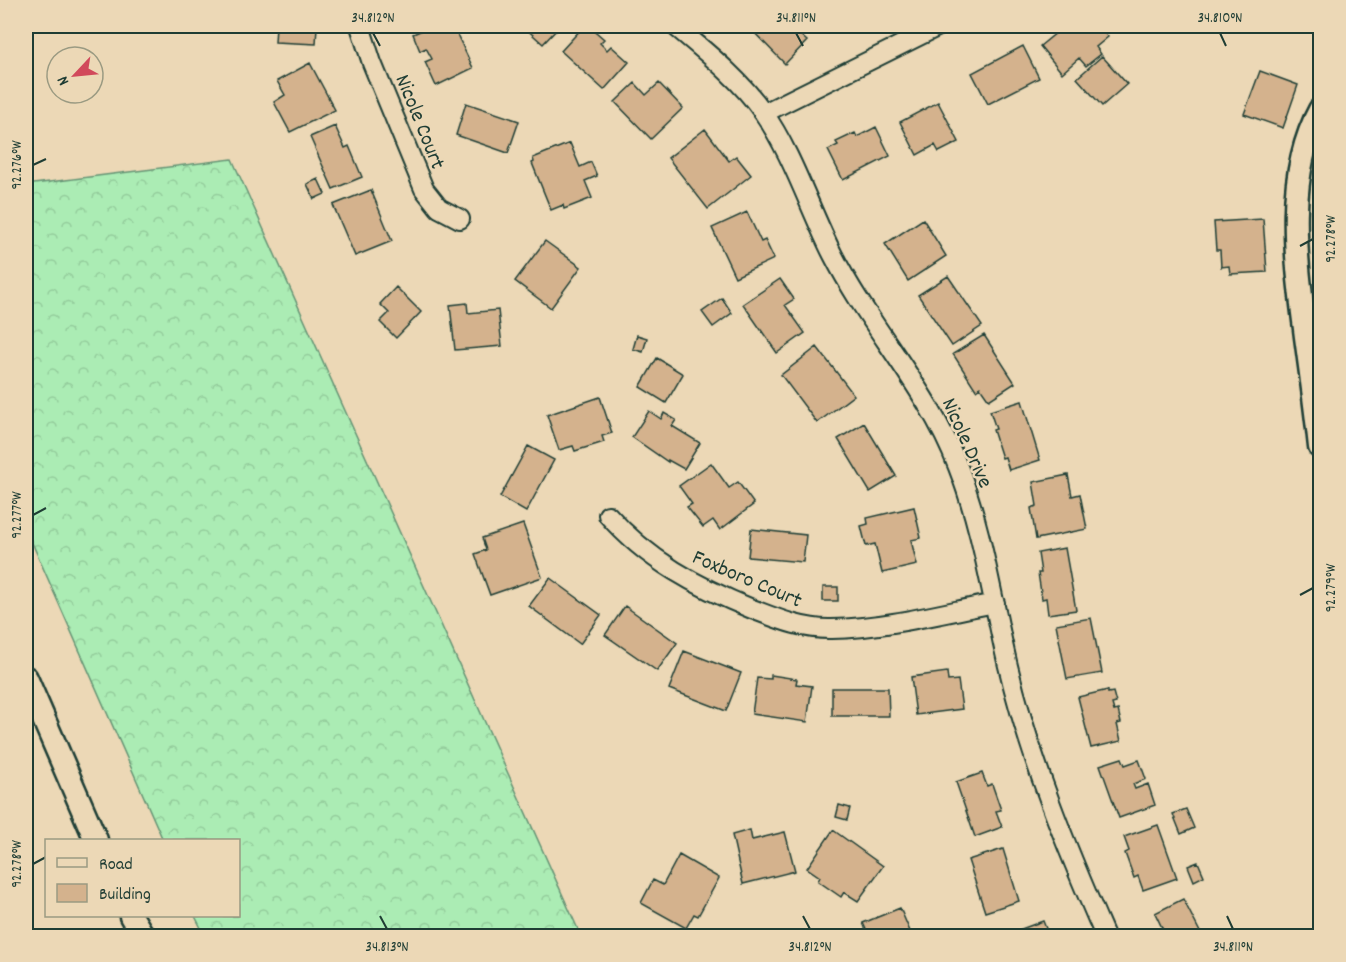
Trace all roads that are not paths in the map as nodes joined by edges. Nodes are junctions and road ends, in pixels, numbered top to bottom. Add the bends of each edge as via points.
1 (360, 26) edge
2 (675, 26) edge
3 (939, 26) edge
4 (1320, 110) edge
5 (764, 113) junction
6 (460, 219) dead end
7 (1320, 447) edge
8 (608, 515) dead end
9 (995, 603) junction
10 (26, 678) edge
11 (96, 839) edge
12 (132, 917) edge
13 (143, 936) edge
14 (1105, 936) edge

1 - 6 street, Nicole Court via 424,189 439,208
2 - 5 street, Nicole Drive
3 - 5 street
4 - 7 street via 1299,177 1295,223
5 - 9 street, Nicole Drive via 833,255 949,447 971,505
8 - 9 street, Foxboro Court via 632,540 683,577 715,594 798,625 846,628
9 - 14 street, Nicole Drive via 1022,717 1058,824
10 - 11 street
12 - 13 street

